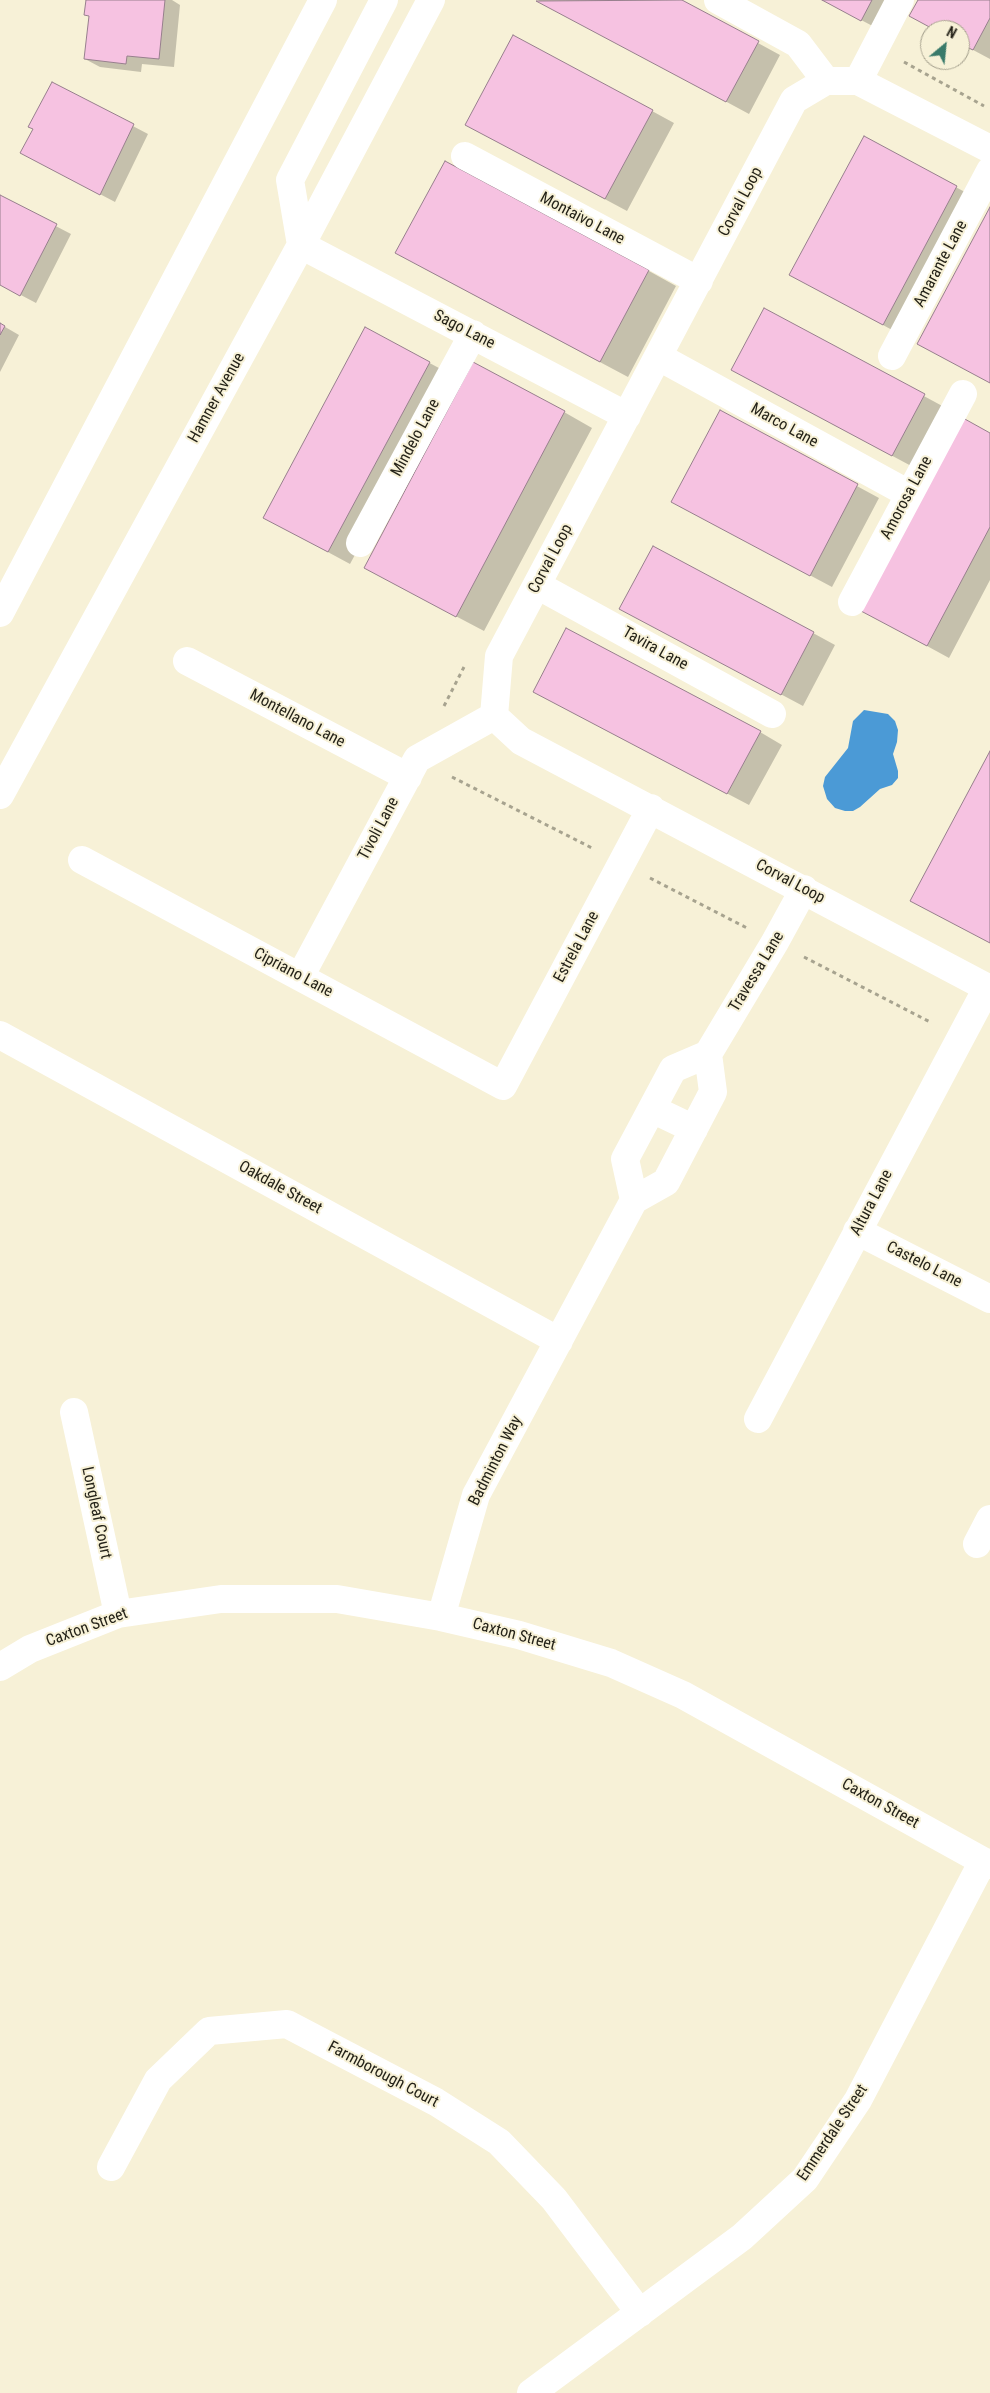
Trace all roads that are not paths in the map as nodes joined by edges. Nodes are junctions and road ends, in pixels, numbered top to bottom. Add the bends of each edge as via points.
1 (323, 0) edge
2 (384, 0) edge
3 (431, 0) edge
4 (718, 0) edge
5 (900, 0) edge
6 (826, 81) junction
7 (858, 81) junction
8 (990, 149) edge
9 (466, 156) dead end
10 (990, 171) edge
11 (301, 245) junction
12 (700, 281) junction
13 (473, 334) junction
14 (892, 356) dead end
15 (659, 357) junction
16 (963, 394) dead end
17 (627, 416) junction
18 (909, 494) junction
19 (360, 543) dead end
20 (537, 585) junction
21 (852, 602) dead end
22 (0, 612) edge
23 (187, 661) dead end
24 (772, 714) dead end
25 (494, 716) junction
26 (412, 768) junction
27 (0, 795) edge
28 (651, 808) junction
29 (82, 860) dead end
30 (804, 889) junction
31 (300, 977) junction
32 (989, 988) edge
33 (0, 1035) edge
34 (708, 1054) junction
35 (504, 1086) joint
36 (652, 1109) junction
37 (694, 1129) junction
38 (634, 1200) junction
39 (857, 1231) junction
40 (990, 1299) edge
41 (559, 1341) junction
42 (74, 1412) dead end
43 (758, 1419) dead end
44 (990, 1519) edge
45 (977, 1544) dead end
46 (118, 1614) junction
47 (441, 1617) junction
48 (0, 1667) edge
49 (987, 1863) edge
50 (111, 2167) dead end
51 (640, 2313) junction
52 (530, 2393) edge

1 - 22 street
2 - 11 street via 290,180
3 - 11 street, Hamner Avenue
4 - 6 street via 798,44
5 - 7 street
6 - 7 street
6 - 12 street, Corval Loop via 794,100
7 - 8 street
9 - 12 street, Montaivo Lane
10 - 14 street, Amarante Lane
11 - 13 street, Sago Lane
11 - 27 street, Hamner Avenue
12 - 15 street, Corval Loop
13 - 17 street, Sago Lane
13 - 19 street, Mindelo Lane
15 - 17 street, Corval Loop
15 - 18 street, Marco Lane
16 - 18 street, Amorosa Lane
17 - 20 street, Corval Loop
18 - 21 street, Amorosa Lane
20 - 24 street, Tavira Lane
20 - 25 street, Corval Loop via 499,656
23 - 26 street, Montellano Lane
25 - 26 street
25 - 28 street, Corval Loop via 522,741
26 - 31 street, Tivoli Lane
28 - 30 street, Corval Loop
28 - 35 street, Estrela Lane
29 - 31 street, Cipriano Lane
30 - 32 street, Corval Loop
30 - 34 street, Travessa Lane
31 - 35 street, Cipriano Lane
32 - 39 street, Altura Lane
33 - 41 street, Oakdale Street
34 - 36 street via 673,1069
34 - 37 street via 713,1092
36 - 37 street
36 - 38 street via 626,1159
37 - 38 street via 666,1182
38 - 41 street
39 - 40 street, Castelo Lane
39 - 43 street, Altura Lane
41 - 47 street, Badminton Way via 476,1495
42 - 46 street, Longleaf Court
44 - 45 street
46 - 47 street, Caxton Street via 221,1599 337,1599
46 - 48 street, Caxton Street via 30,1650
47 - 49 street, Caxton Street via 519,1635 611,1663 683,1695
49 - 51 street, Emmerdale Street via 858,2100 805,2179 742,2238
50 - 51 street, Farmborough Court via 158,2080 209,2031 287,2024 436,2102 499,2142 554,2199
51 - 52 street, Emmerdale Street

